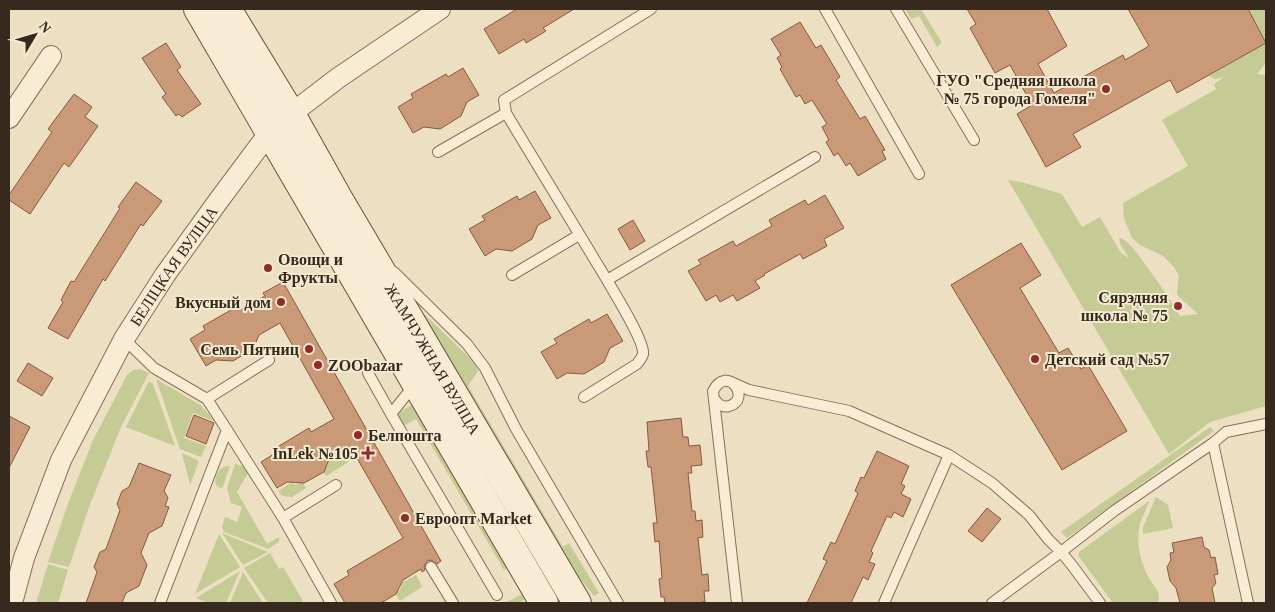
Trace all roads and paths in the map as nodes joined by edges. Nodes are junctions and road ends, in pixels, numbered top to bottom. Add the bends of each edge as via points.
1 (198, 9) edge
2 (227, 9) edge
3 (440, 9) edge
4 (651, 9) edge
5 (825, 9) edge
6 (896, 9) edge
7 (52, 56) dead end
8 (506, 113) junction
9 (291, 114) junction
10 (9, 118) edge
11 (268, 133) junction
12 (974, 140) dead end
13 (438, 152) dead end
14 (815, 157) dead end
15 (920, 174) dead end
16 (579, 235) junction
17 (365, 243) junction
18 (512, 275) dead end
19 (607, 280) junction
20 (124, 339) junction
21 (269, 360) dead end
22 (368, 373) dead end
23 (731, 382) junction
24 (415, 383) junction
25 (584, 397) dead end
26 (207, 399) junction
27 (715, 400) junction
28 (391, 414) junction
29 (1266, 424) edge
30 (227, 430) junction
31 (1213, 443) junction
32 (949, 456) junction
33 (336, 485) dead end
34 (283, 518) junction
35 (1061, 552) junction
36 (431, 567) dead end
37 (497, 595) dead end
38 (11, 601) edge
39 (160, 603) edge
40 (331, 603) edge
41 (452, 603) edge
42 (544, 603) edge
43 (577, 603) edge
44 (618, 603) edge
45 (737, 603) edge
46 (884, 603) edge
47 (992, 603) edge
48 (1100, 603) edge
49 (1248, 603) edge

1 - 11 main road, ЖАМЧУЖНАЯ ВУЛІЦА
2 - 9 main road, ЖАМЧУЖНАЯ ВУЛІЦА
3 - 9 street, БЕЛІЦКАЯ ВУЛІЦА
4 - 8 lane via 504,100
5 - 15 lane
6 - 12 lane
7 - 10 street
8 - 13 lane
8 - 16 lane
9 - 11 street, БЕЛІЦКАЯ ВУЛІЦА
9 - 17 main road, ЖАМЧУЖНАЯ ВУЛІЦА
11 - 20 street, БЕЛІЦКАЯ ВУЛІЦА via 165,275
11 - 24 main road, ЖАМЧУЖНАЯ ВУЛІЦА
14 - 19 lane
16 - 18 lane
16 - 19 lane
17 - 43 main road, ЖАМЧУЖНАЯ ВУЛІЦА
17 - 44 lane via 466,344 485,368 516,429
19 - 25 lane via 640,341 643,353 637,364
20 - 26 lane via 154,368
20 - 38 street, БЕЛІЦКАЯ ВУЛІЦА via 61,460
21 - 26 lane
22 - 28 lane
23 - 27 lane via 722,381 716,385 713,391
23 - 27 lane via 738,388 734,404 722,406
23 - 32 lane via 749,390 849,411
24 - 28 lane
24 - 42 main road, ЖАМЧУЖНАЯ ВУЛІЦА
26 - 30 lane
27 - 45 lane
28 - 37 lane
29 - 31 lane via 1226,432
30 - 34 lane
30 - 39 lane
31 - 35 lane
31 - 49 lane
32 - 35 lane via 992,483 1022,508
32 - 46 lane
33 - 34 lane
34 - 40 lane
35 - 47 lane
35 - 48 lane
36 - 41 lane

